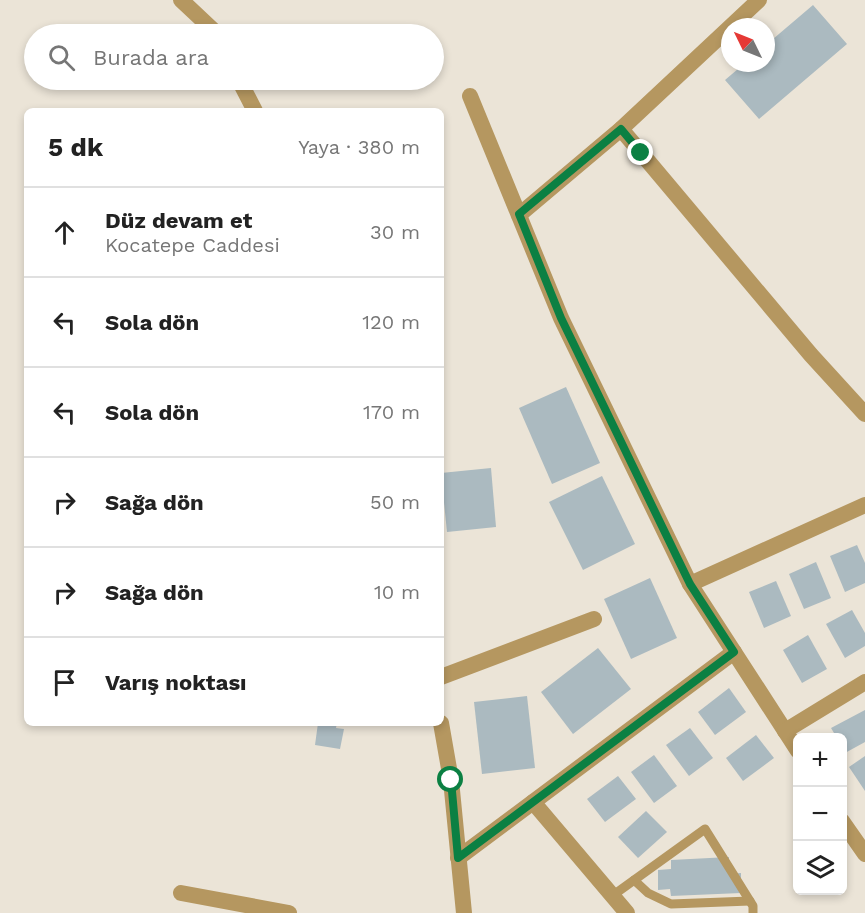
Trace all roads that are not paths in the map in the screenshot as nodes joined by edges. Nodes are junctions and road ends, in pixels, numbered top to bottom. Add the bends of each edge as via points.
1 (181, 0) edge
2 (759, 0) edge
3 (207, 24) edge
4 (244, 90) edge
5 (470, 96) dead end
6 (253, 108) edge
7 (621, 129) junction
8 (519, 214) junction
9 (865, 414) edge
10 (865, 505) edge
11 (690, 584) junction
12 (594, 619) dead end
13 (734, 652) junction
14 (444, 676) edge
15 (865, 682) edge
16 (442, 726) edge
17 (784, 731) junction
18 (793, 744) edge
19 (533, 802) junction
20 (847, 828) edge
21 (865, 854) edge
22 (458, 858) junction
23 (634, 880) junction
24 (182, 893) dead end
25 (612, 896) junction
26 (750, 901) junction
27 (289, 913) edge
28 (464, 913) edge
29 (627, 913) edge
30 (753, 913) edge

1 - 3 street
2 - 7 street
4 - 6 street
5 - 8 street
7 - 8 street
7 - 9 street
8 - 11 street via 561,318
10 - 11 street
11 - 13 street
12 - 14 street
13 - 17 street
13 - 19 street
15 - 17 street
16 - 22 street
17 - 18 street
19 - 22 street
19 - 25 street
20 - 21 street
22 - 28 street
23 - 25 lane
23 - 26 lane via 671,904
23 - 26 lane via 705,829
24 - 27 street
25 - 29 street
26 - 30 lane

